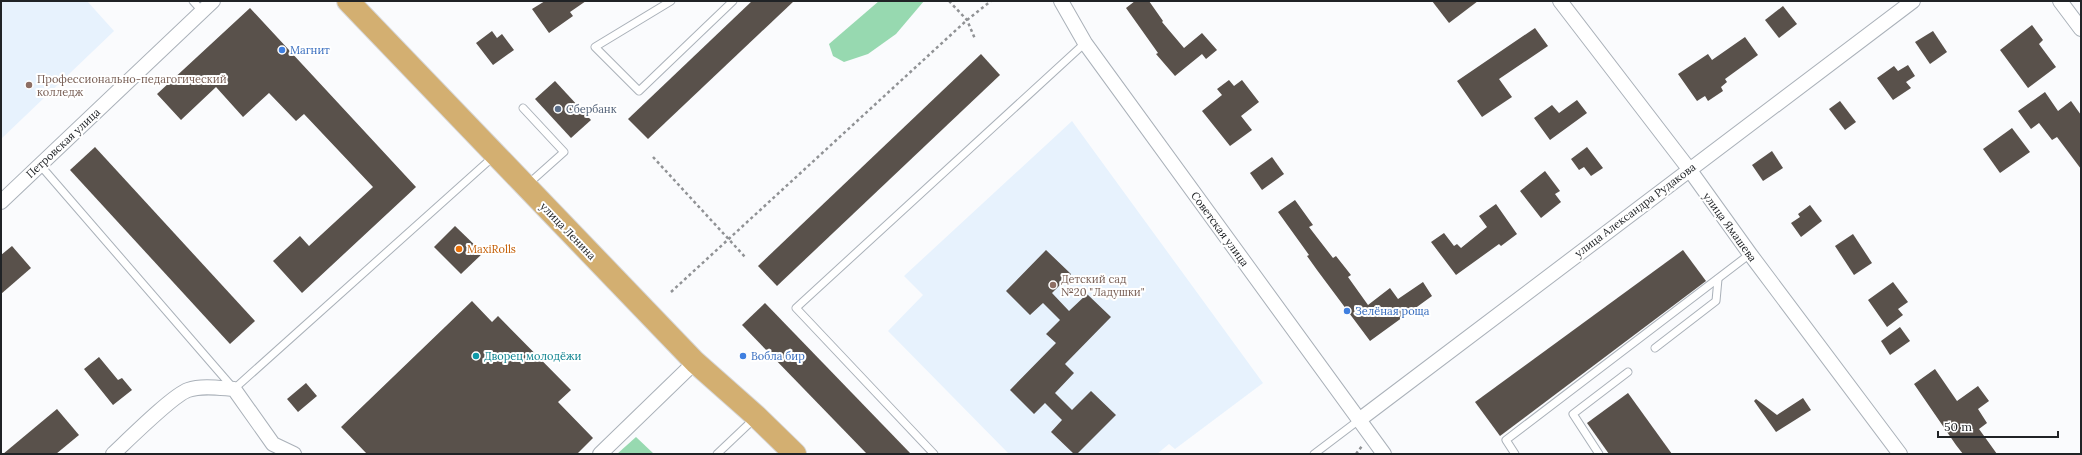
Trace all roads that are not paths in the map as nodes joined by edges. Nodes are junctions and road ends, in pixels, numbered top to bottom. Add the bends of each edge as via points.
1 (213, 1) edge
2 (348, 1) edge
3 (671, 1) edge
4 (733, 1) edge
5 (1061, 1) edge
6 (1560, 1) edge
7 (1913, 1) edge
8 (2060, 1) edge
9 (198, 6) edge
10 (2081, 29) edge
11 (1084, 43) junction
12 (523, 108) dead end
13 (495, 155) junction
14 (40, 165) junction
15 (1689, 169) junction
16 (525, 186) junction
17 (1, 202) edge
18 (1750, 254) junction
19 (1718, 278) junction
20 (1655, 348) dead end
21 (695, 362) junction
22 (1628, 372) dead end
23 (234, 389) junction
24 (756, 416) junction
25 (1359, 420) junction
26 (273, 449) edge
27 (113, 454) edge
28 (294, 454) edge
29 (600, 454) edge
30 (717, 454) edge
31 (795, 454) edge
32 (934, 454) edge
33 (1314, 454) edge
34 (1384, 454) edge
35 (1516, 454) edge
36 (1599, 454) edge
37 (1900, 454) edge

1 - 9 street, Петровская улица
2 - 13 main road, улица Ленина
3 - 4 lane via 595,48 639,91
5 - 11 street, Советская улица
6 - 15 street, улица Ямашева
7 - 15 street, улица Александра Рудакова
8 - 10 street
9 - 14 street, Петровская улица
11 - 25 street, Советская улица
11 - 32 lane via 796,308
12 - 16 lane via 564,152
13 - 16 main road, улица Ленина
13 - 23 lane
14 - 17 street, Петровская улица
14 - 23 lane
15 - 18 street, улица Ямашева
15 - 25 street, улица Александра Рудакова
16 - 21 main road, улица Ленина
18 - 19 lane
18 - 37 street, улица Ямашева
19 - 20 lane via 1716,301
19 - 35 lane via 1506,440
21 - 24 main road, улица Ленина
21 - 29 street
22 - 36 lane via 1573,414
23 - 26 street
23 - 27 street via 188,390
24 - 30 lane
24 - 31 main road, улица Ленина
25 - 33 lane
25 - 34 street, Советская улица
26 - 28 street

